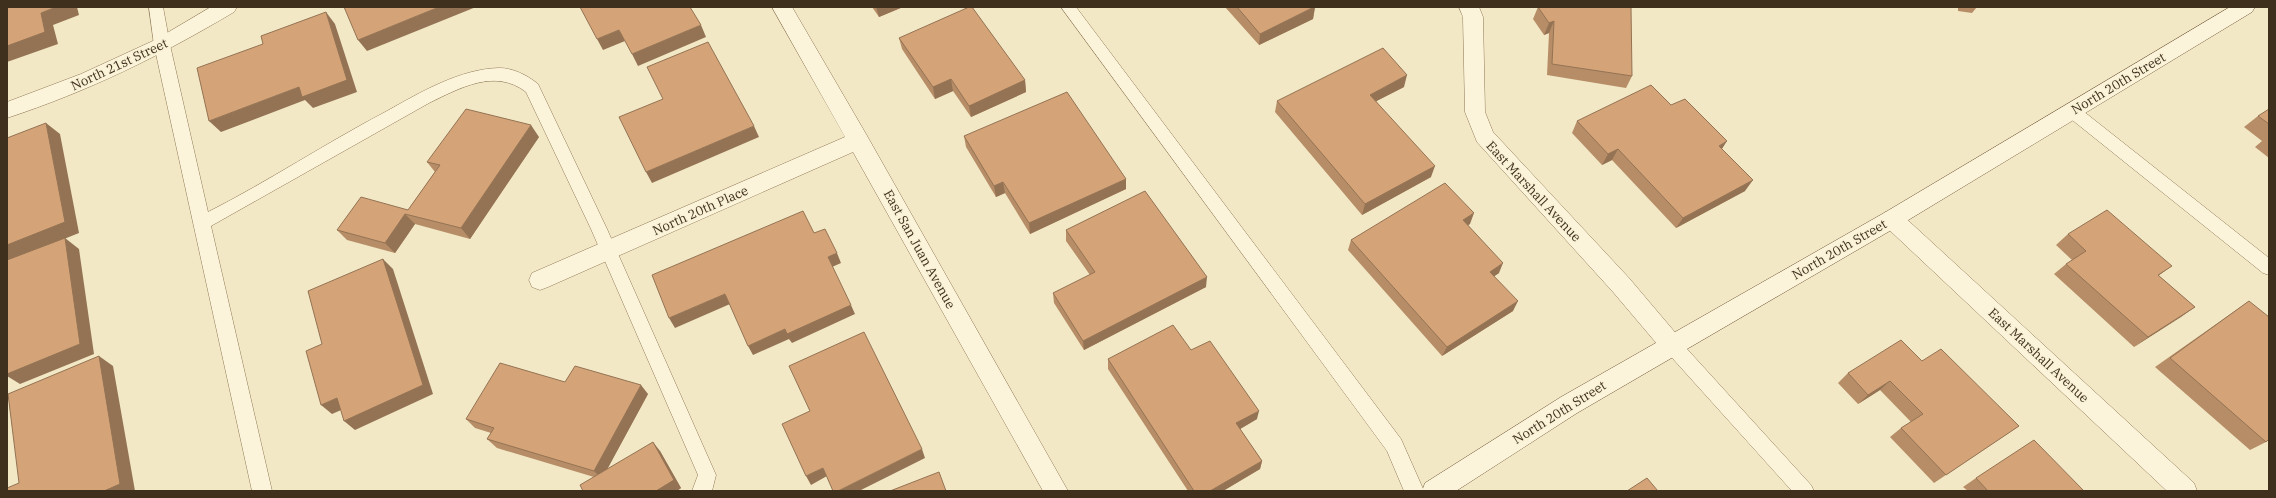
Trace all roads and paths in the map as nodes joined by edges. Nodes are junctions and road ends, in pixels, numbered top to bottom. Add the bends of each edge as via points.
1 (156, 7) edge
2 (227, 7) edge
3 (782, 7) edge
4 (1068, 7) edge
5 (1469, 7) edge
6 (2245, 7) edge
7 (162, 45) junction
8 (7, 110) edge
9 (2072, 111) junction
10 (859, 140) junction
11 (1892, 218) junction
12 (202, 223) junction
13 (608, 251) junction
14 (2269, 268) edge
15 (540, 280) dead end
16 (1671, 344) junction
17 (262, 491) edge
18 (702, 491) edge
19 (1056, 491) edge
20 (1414, 491) edge
21 (1434, 491) edge
22 (1804, 491) edge
23 (2185, 491) edge

1 - 7 lane
2 - 7 street, North 21st Street
3 - 10 street, East San Juan Avenue
4 - 20 lane via 1394,445
5 - 16 street, East Marshall Avenue via 1473,17 1476,112 1484,136 1621,285
6 - 9 street, North 20th Street
7 - 8 street, North 21st Street via 88,80
7 - 12 lane
9 - 11 street, North 20th Street
9 - 14 lane
10 - 13 street, North 20th Place
10 - 19 street, East San Juan Avenue
11 - 16 street, North 20th Street
11 - 23 street, East Marshall Avenue
12 - 13 lane via 431,95 480,77 501,74 519,77 532,88
12 - 17 lane
13 - 15 street, North 20th Place
13 - 18 lane via 708,475
16 - 21 street, North 20th Street via 1569,404
16 - 22 lane

